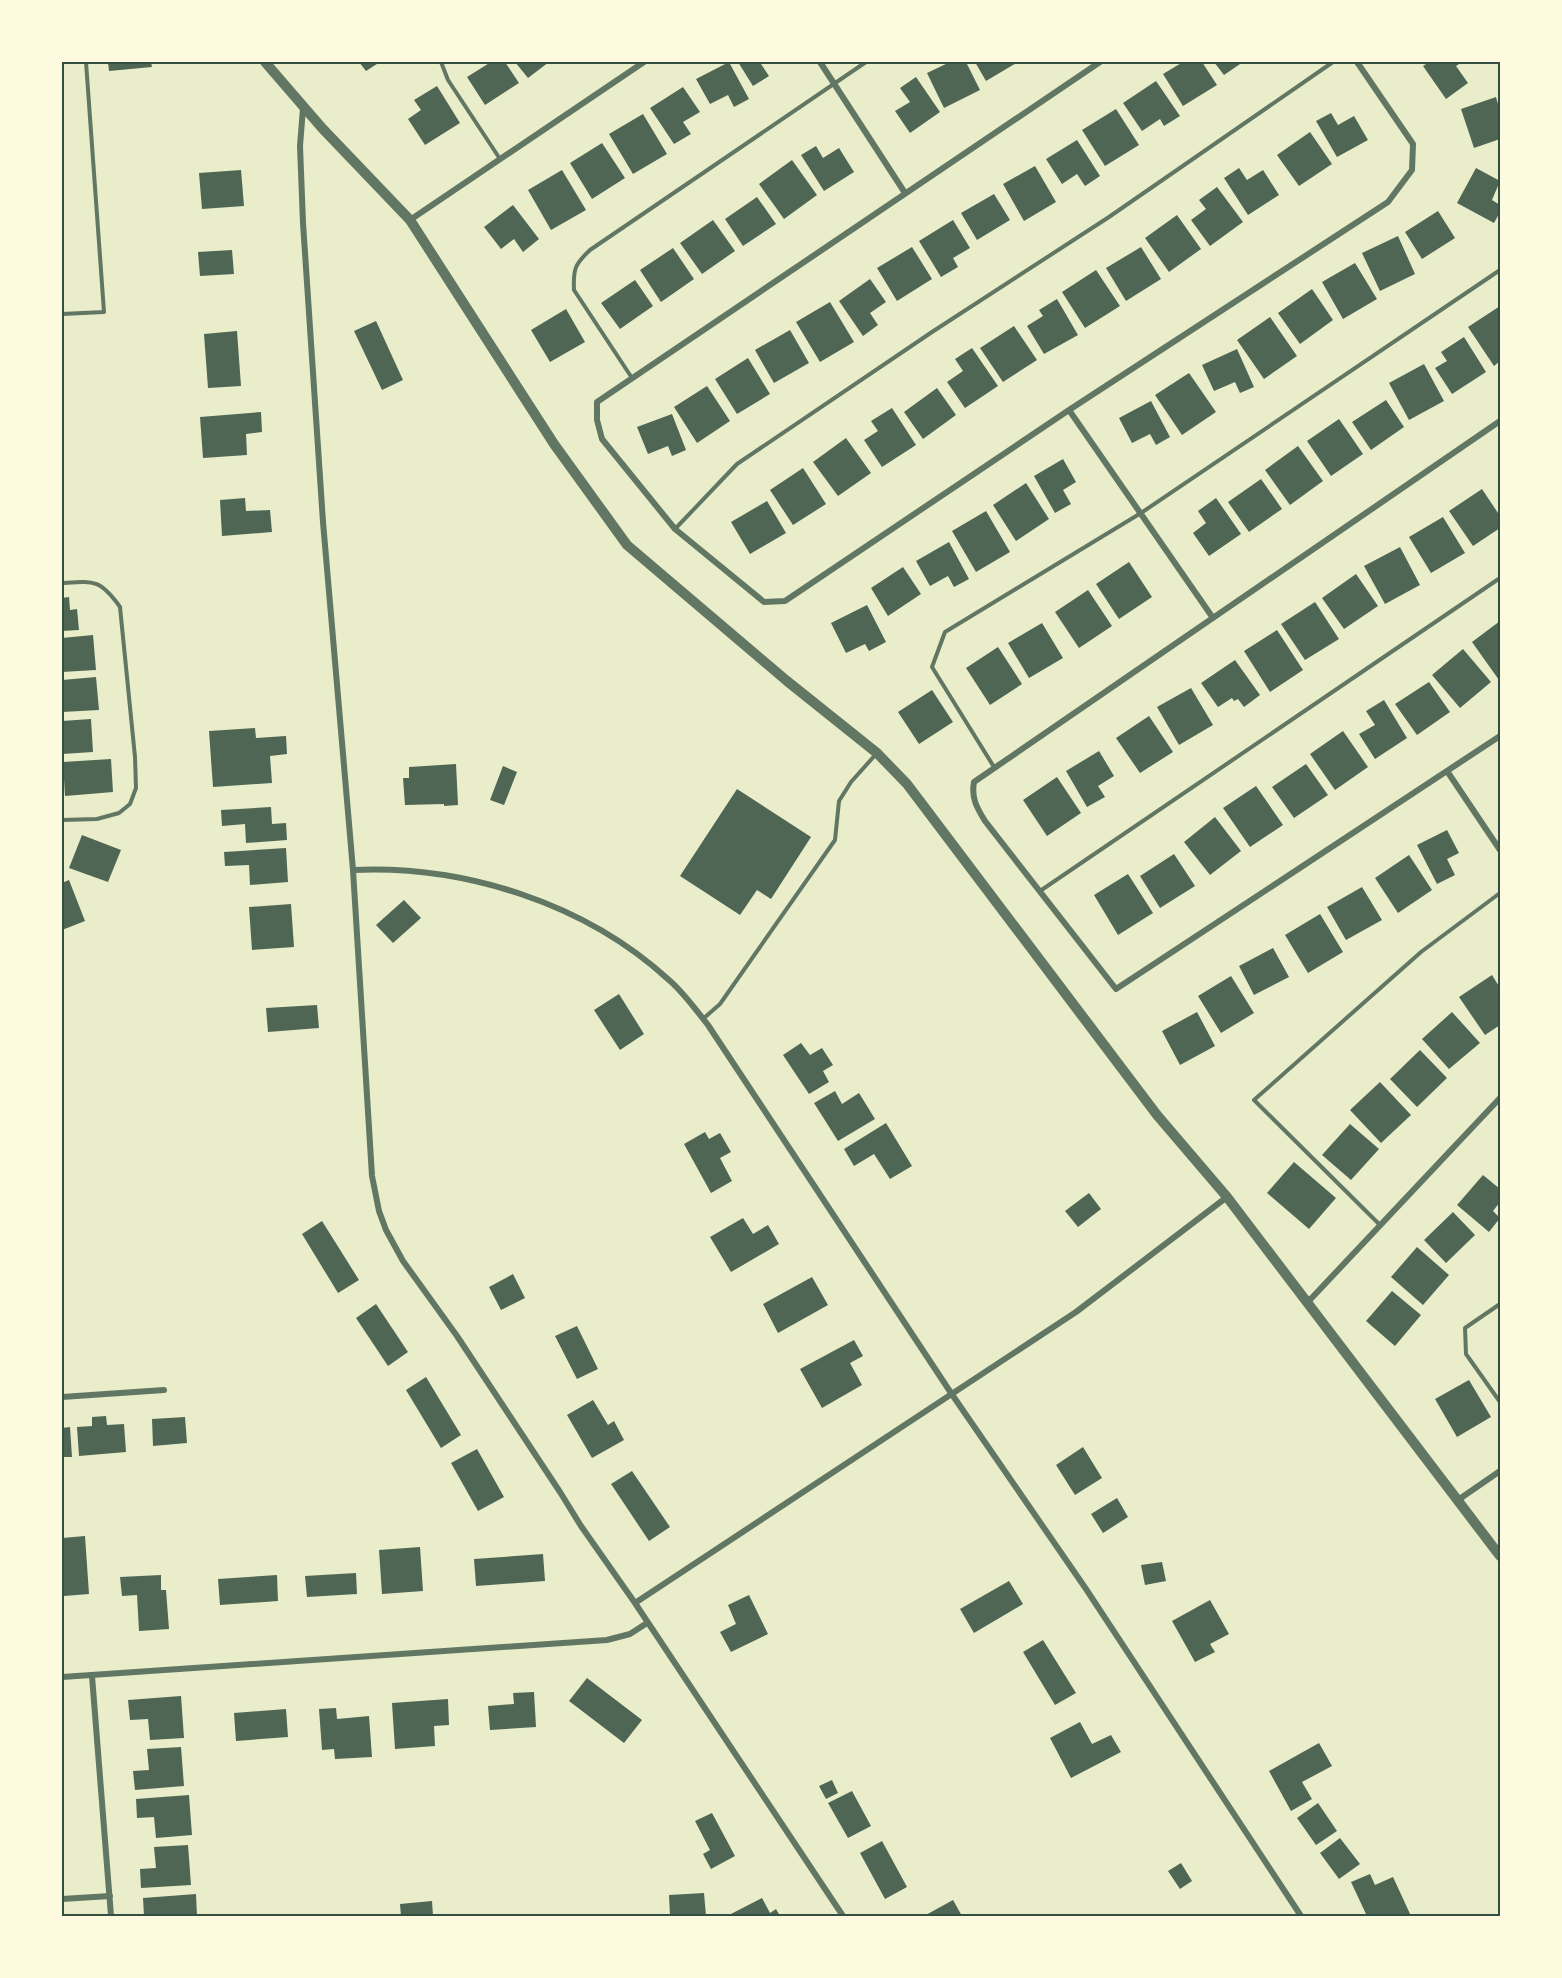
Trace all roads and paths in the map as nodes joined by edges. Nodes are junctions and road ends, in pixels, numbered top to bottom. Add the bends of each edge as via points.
1 (86, 62) edge
2 (265, 62) edge
3 (441, 62) edge
4 (644, 62) edge
5 (820, 62) edge
6 (866, 62) edge
7 (1100, 62) edge
8 (1334, 62) edge
9 (1357, 62) edge
10 (834, 83) junction
11 (303, 107) junction
12 (500, 159) junction
13 (905, 193) junction
14 (410, 220) junction
15 (1500, 270) edge
16 (62, 314) edge
17 (632, 378) junction
18 (1069, 410) junction
19 (1500, 421) edge
20 (1141, 513) junction
21 (675, 529) junction
22 (1500, 579) edge
23 (62, 583) edge
24 (1213, 618) junction
25 (1500, 736) edge
26 (877, 753) junction
27 (995, 768) junction
28 (1447, 771) junction
29 (62, 820) edge
30 (1500, 850) edge
31 (352, 870) junction
32 (1040, 891) junction
33 (1500, 893) edge
34 (703, 1019) junction
35 (1500, 1098) edge
36 (1227, 1197) junction
37 (1380, 1224) junction
38 (1307, 1303) junction
39 (1500, 1304) edge
40 (165, 1390) dead end
41 (951, 1393) junction
42 (62, 1397) edge
43 (1500, 1402) edge
44 (1500, 1471) edge
45 (1458, 1500) junction
46 (1500, 1556) edge
47 (635, 1603) junction
48 (647, 1623) junction
49 (92, 1676) junction
50 (62, 1677) edge
51 (110, 1896) junction
52 (62, 1899) edge
53 (111, 1917) edge
54 (843, 1917) edge
55 (1301, 1917) edge

1 - 16 lane via 104,312
2 - 11 street
3 - 12 lane via 448,80
4 - 12 street
5 - 10 street
6 - 10 lane
7 - 13 street
8 - 21 lane via 737,464
9 - 18 street via 1413,144 1412,170 1388,202
10 - 13 street
10 - 17 lane via 578,261 573,274 574,290
11 - 14 street
11 - 31 street via 303,223
12 - 14 street
13 - 17 street
14 - 26 street via 554,444 627,545
15 - 20 lane
17 - 21 street via 597,402 602,439
18 - 20 street
18 - 21 street via 785,601 764,602
19 - 24 street
20 - 24 street
20 - 27 lane via 945,632 932,667
22 - 32 lane
23 - 29 lane via 93,582 110,592 120,607 136,788 130,804 119,813 97,819
24 - 27 street
25 - 28 street
26 - 34 lane via 839,801 835,840 720,1004
26 - 36 street via 907,784 1157,1115
27 - 32 street via 974,782 975,805
28 - 30 street
28 - 32 street via 1116,989
31 - 34 street via 389,868 459,877 549,905 632,951 669,980
31 - 47 street via 372,1176 386,1230 403,1261
33 - 37 lane via 1421,952 1254,1100
34 - 41 street
35 - 37 street
36 - 38 street
36 - 41 street via 1076,1312
37 - 38 street
38 - 45 street
39 - 43 lane via 1465,1328 1466,1354
40 - 42 street
41 - 47 street
41 - 55 street via 1086,1589
44 - 45 street
45 - 46 street
47 - 48 street
48 - 49 street via 630,1634 607,1640
48 - 54 street
49 - 50 street
49 - 51 street
51 - 52 street
51 - 53 street

